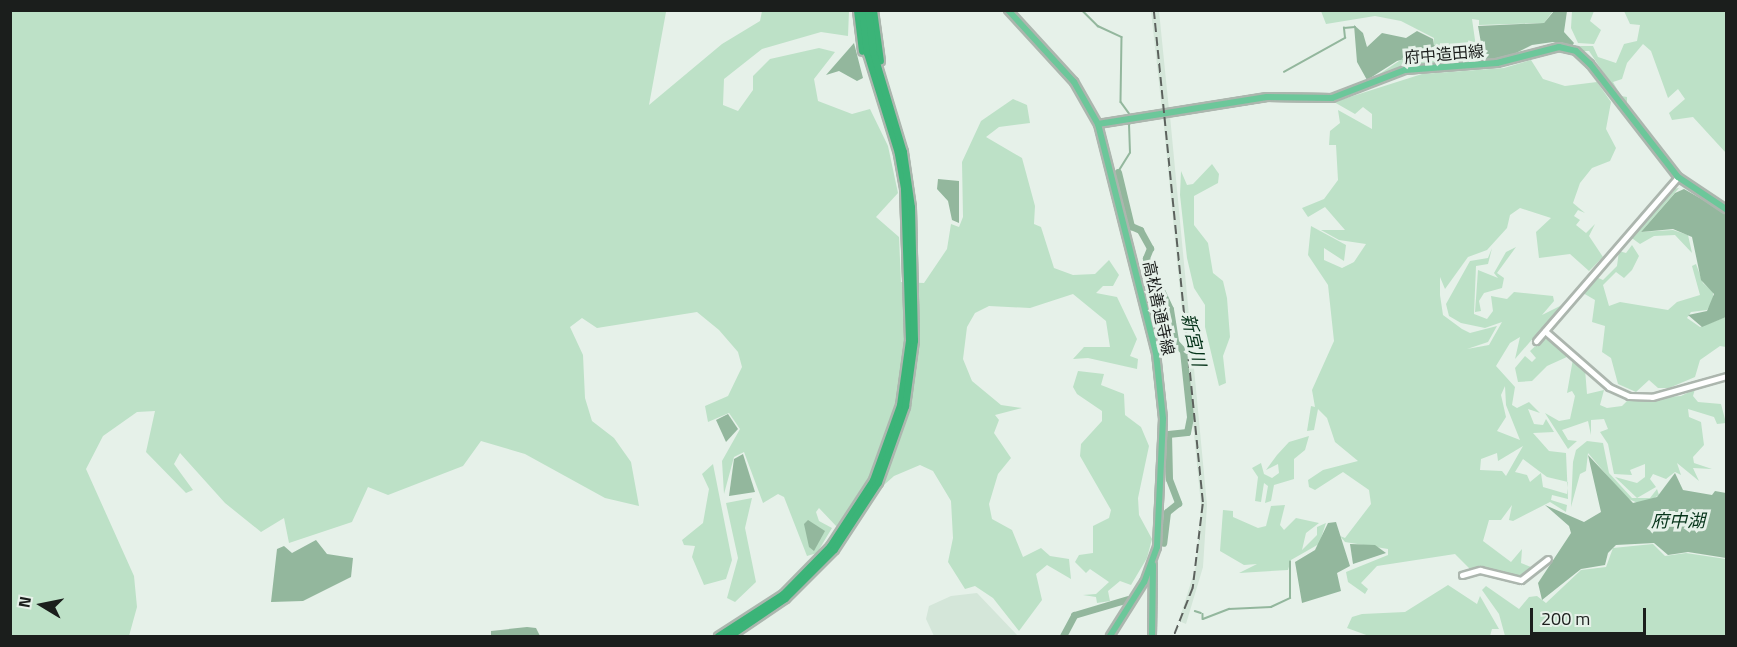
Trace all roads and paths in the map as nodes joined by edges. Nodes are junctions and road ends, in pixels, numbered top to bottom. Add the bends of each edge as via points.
1 (857, 10) edge
2 (862, 10) edge
3 (868, 10) edge
4 (873, 10) edge
5 (1008, 10) edge
6 (889, 121) junction
7 (1098, 124) junction
8 (897, 129) junction
9 (1678, 177) junction
10 (1726, 208) edge
11 (1545, 331) junction
12 (1536, 341) dead end
13 (1726, 376) edge
14 (1548, 559) dead end
15 (1152, 563) junction
16 (1462, 575) dead end
17 (1144, 582) junction
18 (1154, 584) junction
19 (718, 636) edge
20 (729, 636) edge
21 (1110, 636) edge
22 (1152, 636) edge

1 - 6 highway via 869,77
2 - 6 highway via 867,53
3 - 8 highway via 873,52
4 - 8 highway
5 - 7 main road, 高松善通寺線 via 1074,82
6 - 19 highway via 904,188 909,320 903,390 891,437 863,499 830,546 783,594
7 - 9 main road, 府中造田線 via 1268,97 1332,98 1405,70 1497,63 1559,47 1576,51 1590,64
7 - 15 main road, 高松善通寺線 via 1149,317 1162,400 1160,529
8 - 20 highway via 911,207 914,304 911,371 896,438 868,501 834,549 785,598
9 - 10 main road, 府中造田線
9 - 11 street
11 - 12 street
11 - 13 street via 1609,387 1629,396 1652,397
14 - 16 street via 1521,580 1480,570
15 - 17 main road, 高松善通寺線
15 - 18 main road
17 - 18 main road
17 - 21 main road, 高松善通寺線
18 - 22 main road

